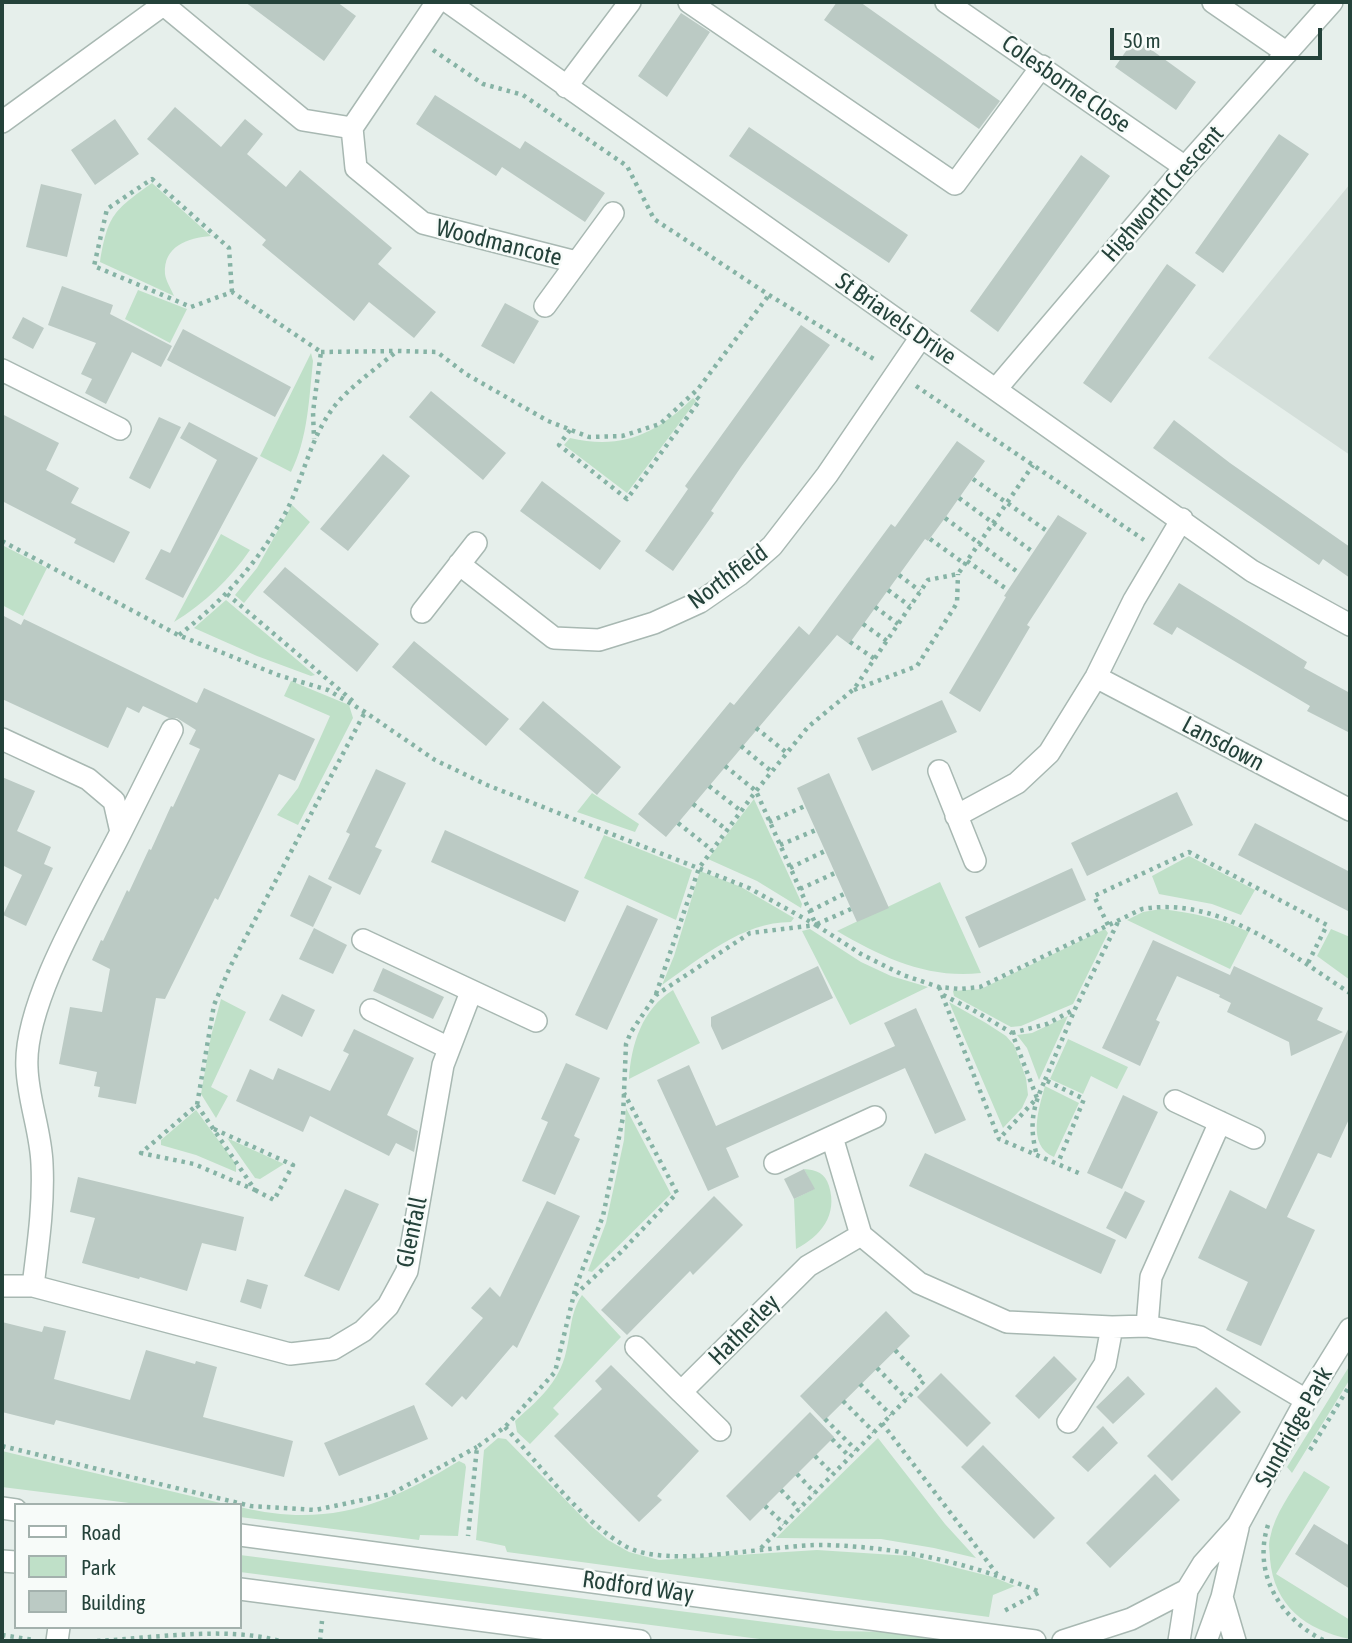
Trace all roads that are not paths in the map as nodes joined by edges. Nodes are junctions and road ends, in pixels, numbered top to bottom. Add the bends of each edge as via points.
1 (437, 2) edge
2 (448, 2) edge
3 (630, 2) edge
4 (689, 2) edge
5 (946, 2) edge
6 (1213, 2) edge
7 (1332, 2) edge
8 (166, 4) edge
9 (1287, 53) junction
10 (1042, 66) junction
11 (566, 87) junction
12 (2, 121) edge
13 (352, 128) junction
14 (1185, 167) junction
15 (613, 213) dead end
16 (576, 262) junction
17 (545, 306) dead end
18 (921, 337) junction
19 (2, 370) edge
20 (996, 389) junction
21 (120, 429) dead end
22 (1182, 519) junction
23 (476, 543) dead end
24 (459, 565) junction
25 (422, 612) dead end
26 (1350, 625) edge
27 (1096, 677) junction
28 (172, 730) dead end
29 (2, 739) edge
30 (939, 771) dead end
31 (1350, 810) edge
32 (956, 816) junction
33 (121, 832) junction
34 (975, 861) dead end
35 (363, 940) dead end
36 (471, 992) junction
37 (371, 1010) dead end
38 (536, 1021) dead end
39 (449, 1048) junction
40 (1175, 1101) dead end
41 (874, 1117) dead end
42 (1220, 1122) junction
43 (832, 1137) junction
44 (1254, 1138) dead end
45 (775, 1163) dead end
46 (861, 1234) junction
47 (2, 1286) edge
48 (33, 1286) junction
49 (1147, 1326) junction
50 (1112, 1327) junction
51 (1350, 1329) edge
52 (636, 1347) dead end
53 (681, 1392) junction
54 (1306, 1400) junction
55 (1068, 1422) dead end
56 (720, 1430) dead end
57 (1238, 1525) junction
58 (242, 1535) edge
59 (242, 1590) edge
60 (1187, 1590) junction
61 (1222, 1597) junction
62 (640, 1641) edge
63 (1035, 1641) edge
64 (1063, 1641) edge
65 (1179, 1641) edge
66 (1206, 1641) edge
67 (1235, 1641) edge

1 - 13 street
2 - 11 street, St Briavels Drive
3 - 11 street
4 - 10 street via 955,184
5 - 10 street, Colesborne Close
6 - 9 street
7 - 9 street, Highworth Crescent
8 - 12 street
8 - 13 street via 303,120
9 - 14 street, Highworth Crescent
10 - 14 street, Colesborne Close
11 - 18 street, St Briavels Drive
13 - 16 street, Woodmancote via 356,168 423,223
14 - 20 street, Highworth Crescent
15 - 16 street, Woodmancote
16 - 17 street, Woodmancote
18 - 20 street, St Briavels Drive
18 - 24 street, Northfield via 827,475 772,546 700,602 599,640 554,638
19 - 21 street
20 - 22 street, St Briavels Drive
22 - 26 street, St Briavels Drive via 1252,571
22 - 27 street
23 - 24 street
24 - 25 street
27 - 31 street, Lansdown
27 - 32 street via 1049,753 1017,783
28 - 33 street
29 - 33 street via 88,779 114,801
30 - 32 street
32 - 34 street
33 - 48 street via 49,975 31,1027 26,1068 42,1162
35 - 36 street
36 - 38 street
36 - 39 street, Glenfall
37 - 39 street
39 - 48 street, Glenfall via 407,1271 388,1307 363,1331 333,1349 290,1354
40 - 42 street
41 - 43 street
42 - 44 street
42 - 49 street via 1151,1277
43 - 45 street
43 - 46 street
46 - 50 street via 919,1283 1007,1322
46 - 53 street, Hatherley via 808,1266
47 - 48 street, Glenfall
49 - 50 street
49 - 54 street via 1200,1337
50 - 55 street via 1105,1364
51 - 54 street, Sundridge Park
52 - 53 street
53 - 56 street
54 - 57 street, Sundridge Park
57 - 60 street, Sundridge Park
57 - 61 street, Sundridge Park
58 - 63 street, Rodford Way
59 - 62 street
60 - 64 street, Sundridge Park via 1131,1619
60 - 65 street, Sundridge Park
61 - 66 street, Sundridge Park
61 - 67 street, Sundridge Park

